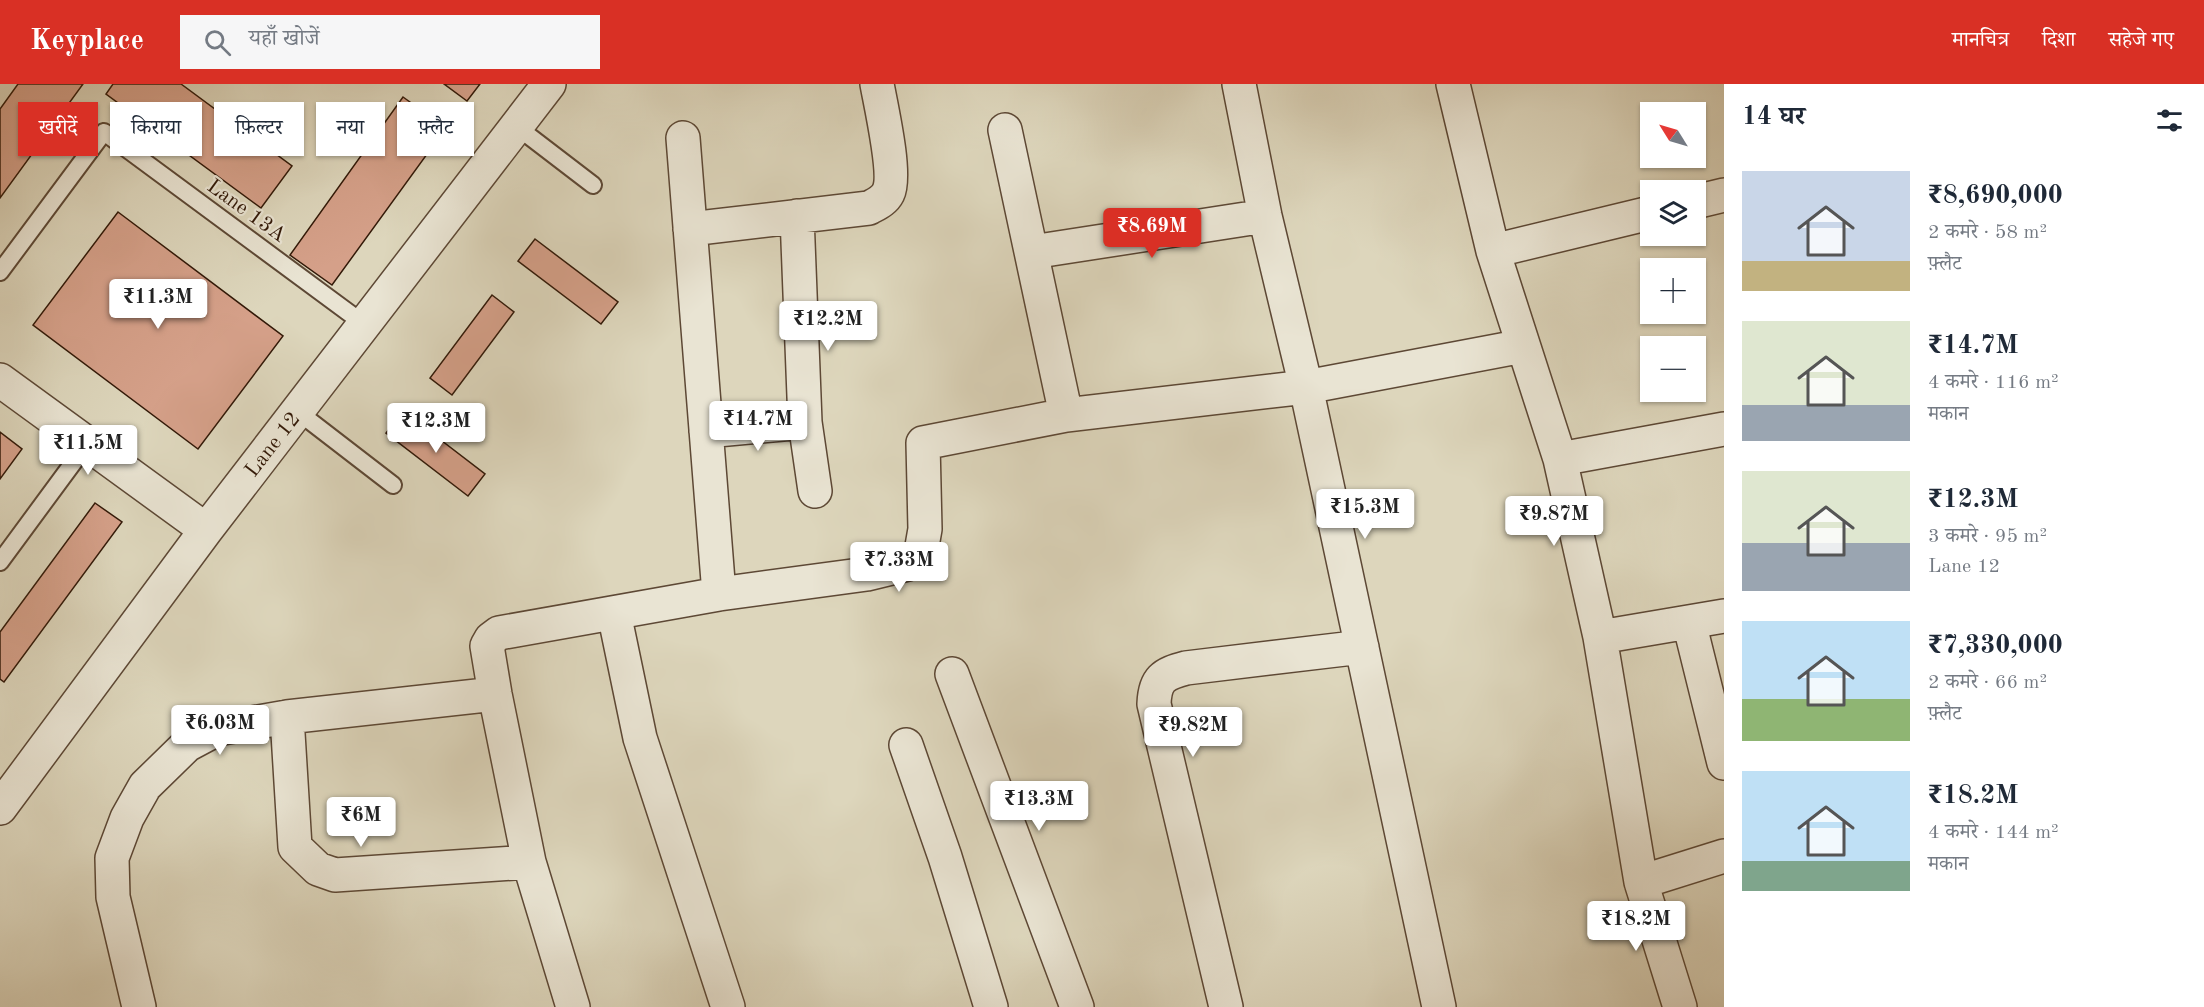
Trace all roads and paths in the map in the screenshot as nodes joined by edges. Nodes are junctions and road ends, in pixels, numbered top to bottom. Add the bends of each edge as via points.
1 (549, 84) edge
2 (877, 84) edge
3 (1239, 84) edge
4 (1453, 84) edge
5 (516, 126) junction
6 (1005, 130) dead end
7 (683, 138) dead end
8 (593, 184) dead end
9 (1724, 195) edge
10 (1706, 199) edge
11 (1640, 215) edge
12 (797, 216) junction
13 (1265, 216) junction
14 (690, 229) junction
15 (1493, 251) junction
16 (1032, 252) junction
17 (0, 272) edge
18 (364, 324) junction
19 (1523, 346) junction
20 (0, 380) edge
21 (1306, 387) junction
22 (297, 411) junction
23 (1066, 414) junction
24 (806, 422) junction
25 (1724, 429) edge
26 (706, 431) junction
27 (87, 444) junction
28 (1560, 459) junction
29 (393, 485) dead end
30 (815, 491) dead end
31 (206, 530) junction
32 (0, 562) edge
33 (719, 594) junction
34 (614, 613) junction
35 (1724, 616) edge
36 (1689, 622) junction
37 (1600, 637) junction
38 (1362, 647) junction
39 (952, 674) dead end
40 (495, 694) junction
41 (287, 717) junction
42 (906, 745) dead end
43 (1724, 763) edge
44 (0, 808) edge
45 (1724, 856) edge
46 (529, 862) junction
47 (1641, 882) junction
48 (139, 1007) edge
49 (573, 1007) edge
50 (728, 1007) edge
51 (991, 1007) edge
52 (1077, 1007) edge
53 (1226, 1007) edge
54 (1439, 1007) edge
55 (1680, 1007) edge

1 - 5 street, Lane 12
2 - 12 street via 890,170 888,193 869,208
3 - 13 street
4 - 15 street
5 - 8 lane
5 - 18 street, Lane 12
6 - 16 street
7 - 14 street
9 - 10 street
11 - 15 street
12 - 14 street
12 - 24 street
13 - 16 street
13 - 21 street
14 - 26 street
15 - 19 street
16 - 23 street
17 - 18 lane, Lane 13A via 104,132
18 - 22 street, Lane 12
19 - 21 street
19 - 28 street
20 - 27 street
21 - 23 street
21 - 38 street
22 - 29 lane
22 - 31 street, Lane 12
23 - 33 street via 923,443 925,529 921,552 908,564 867,574
24 - 26 street
24 - 30 street
25 - 28 street
26 - 33 street
27 - 31 street
27 - 32 lane
28 - 37 street
31 - 44 street, Lane 12
33 - 34 street
34 - 40 street via 499,633 487,646
34 - 50 street via 640,738
35 - 36 street
36 - 37 street
36 - 43 street
37 - 47 street
38 - 53 street via 1186,668 1170,672 1154,690 1154,704
38 - 54 street
39 - 52 street
40 - 41 street
40 - 46 street
41 - 46 street via 295,847 318,869 336,875
41 - 48 street via 217,729 187,745 145,786 128,818 112,858 113,897
42 - 51 street
45 - 47 street
46 - 49 street
47 - 55 street

